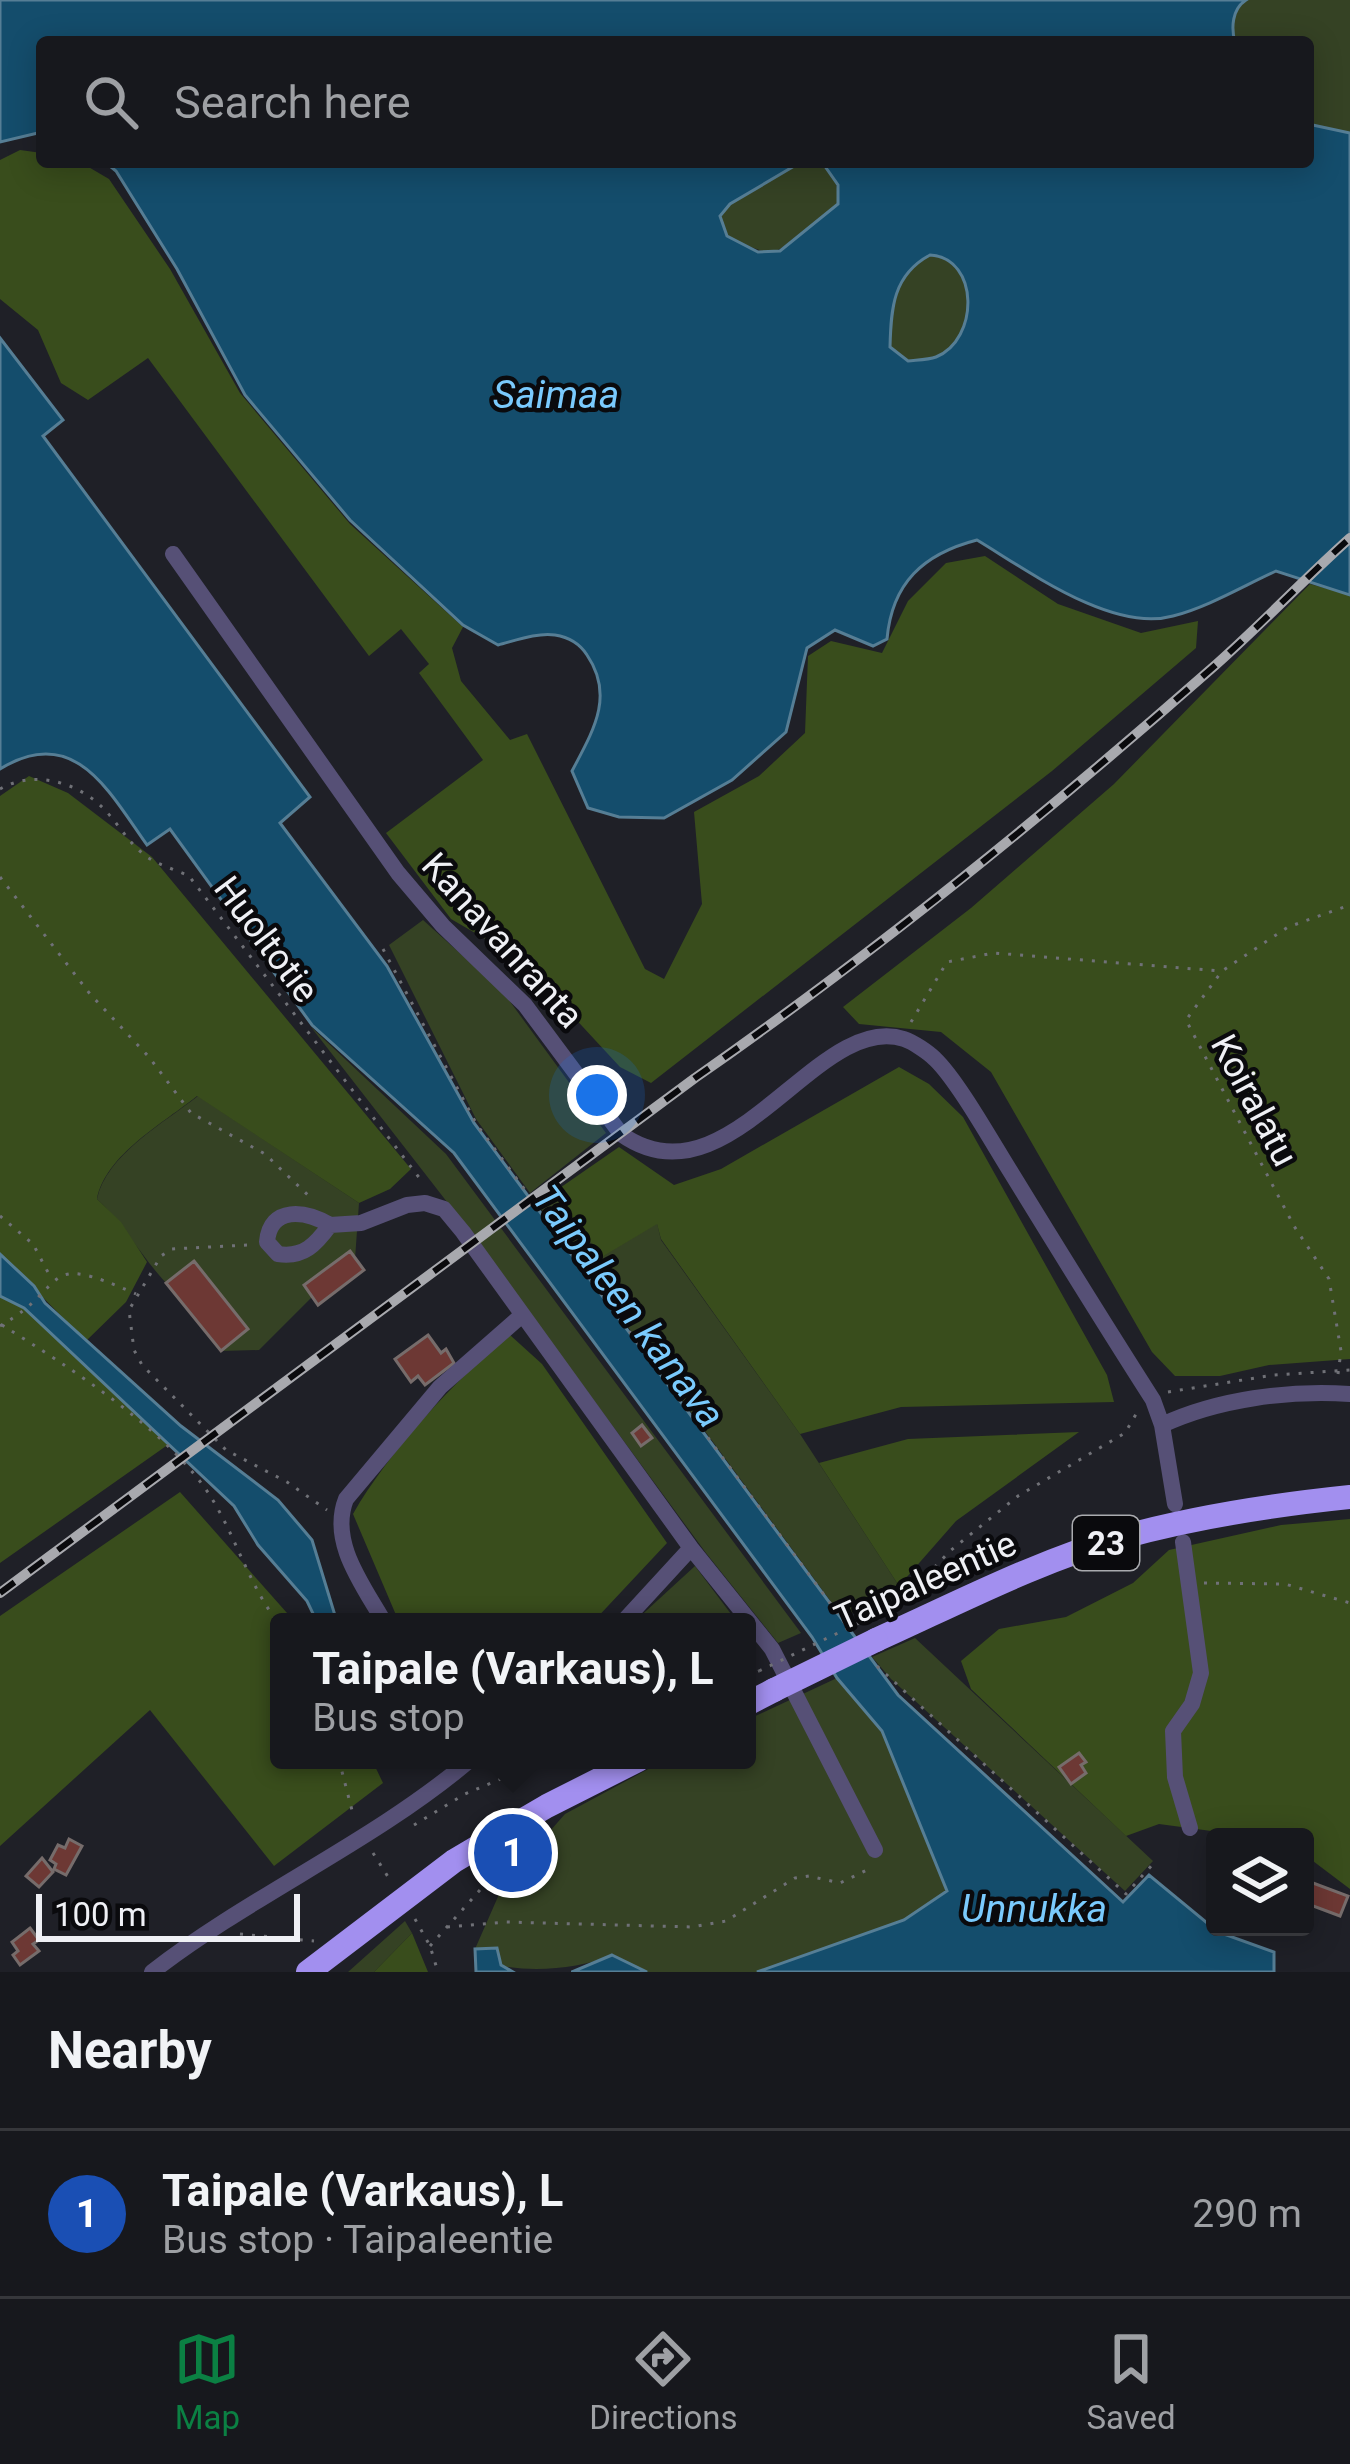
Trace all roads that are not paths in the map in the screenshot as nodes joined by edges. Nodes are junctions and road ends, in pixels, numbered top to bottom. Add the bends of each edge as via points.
1 (173, 554) dead end
2 (330, 1225) junction
3 (522, 1315) junction
4 (1343, 1394) edge
5 (1162, 1425) junction
6 (1350, 1497) edge
7 (1175, 1504) dead end
8 (1183, 1542) dead end
9 (691, 1548) junction
10 (379, 1613) edge
11 (631, 1613) edge
12 (743, 1613) edge
13 (756, 1629) edge
14 (756, 1693) edge
15 (460, 1769) edge
16 (620, 1769) edge
17 (1190, 1828) dead end
18 (875, 1850) road end
19 (152, 1972) edge
20 (308, 1972) edge

1 - 5 street, Kanavanranta via 398,873 525,1005 621,1134 640,1148 674,1154 712,1143 838,1054 873,1036 904,1039 935,1059 992,1142
2 - 2 street via 299,1253 278,1254 267,1242 268,1229 285,1215
2 - 3 street via 407,1205 444,1209
3 - 9 street
3 - 10 street via 440,1387 346,1499 339,1517 347,1556
4 - 5 street via 1257,1399
5 - 7 street, Kanavanranta
6 - 14 highway, Taipaleentie / 23, bridge via 1253,1507 1120,1538 766,1681
8 - 17 street via 1201,1673 1173,1731
9 - 11 street
9 - 12 street
13 - 18 street
15 - 19 street via 367,1843 208,1929
16 - 20 highway via 454,1861

